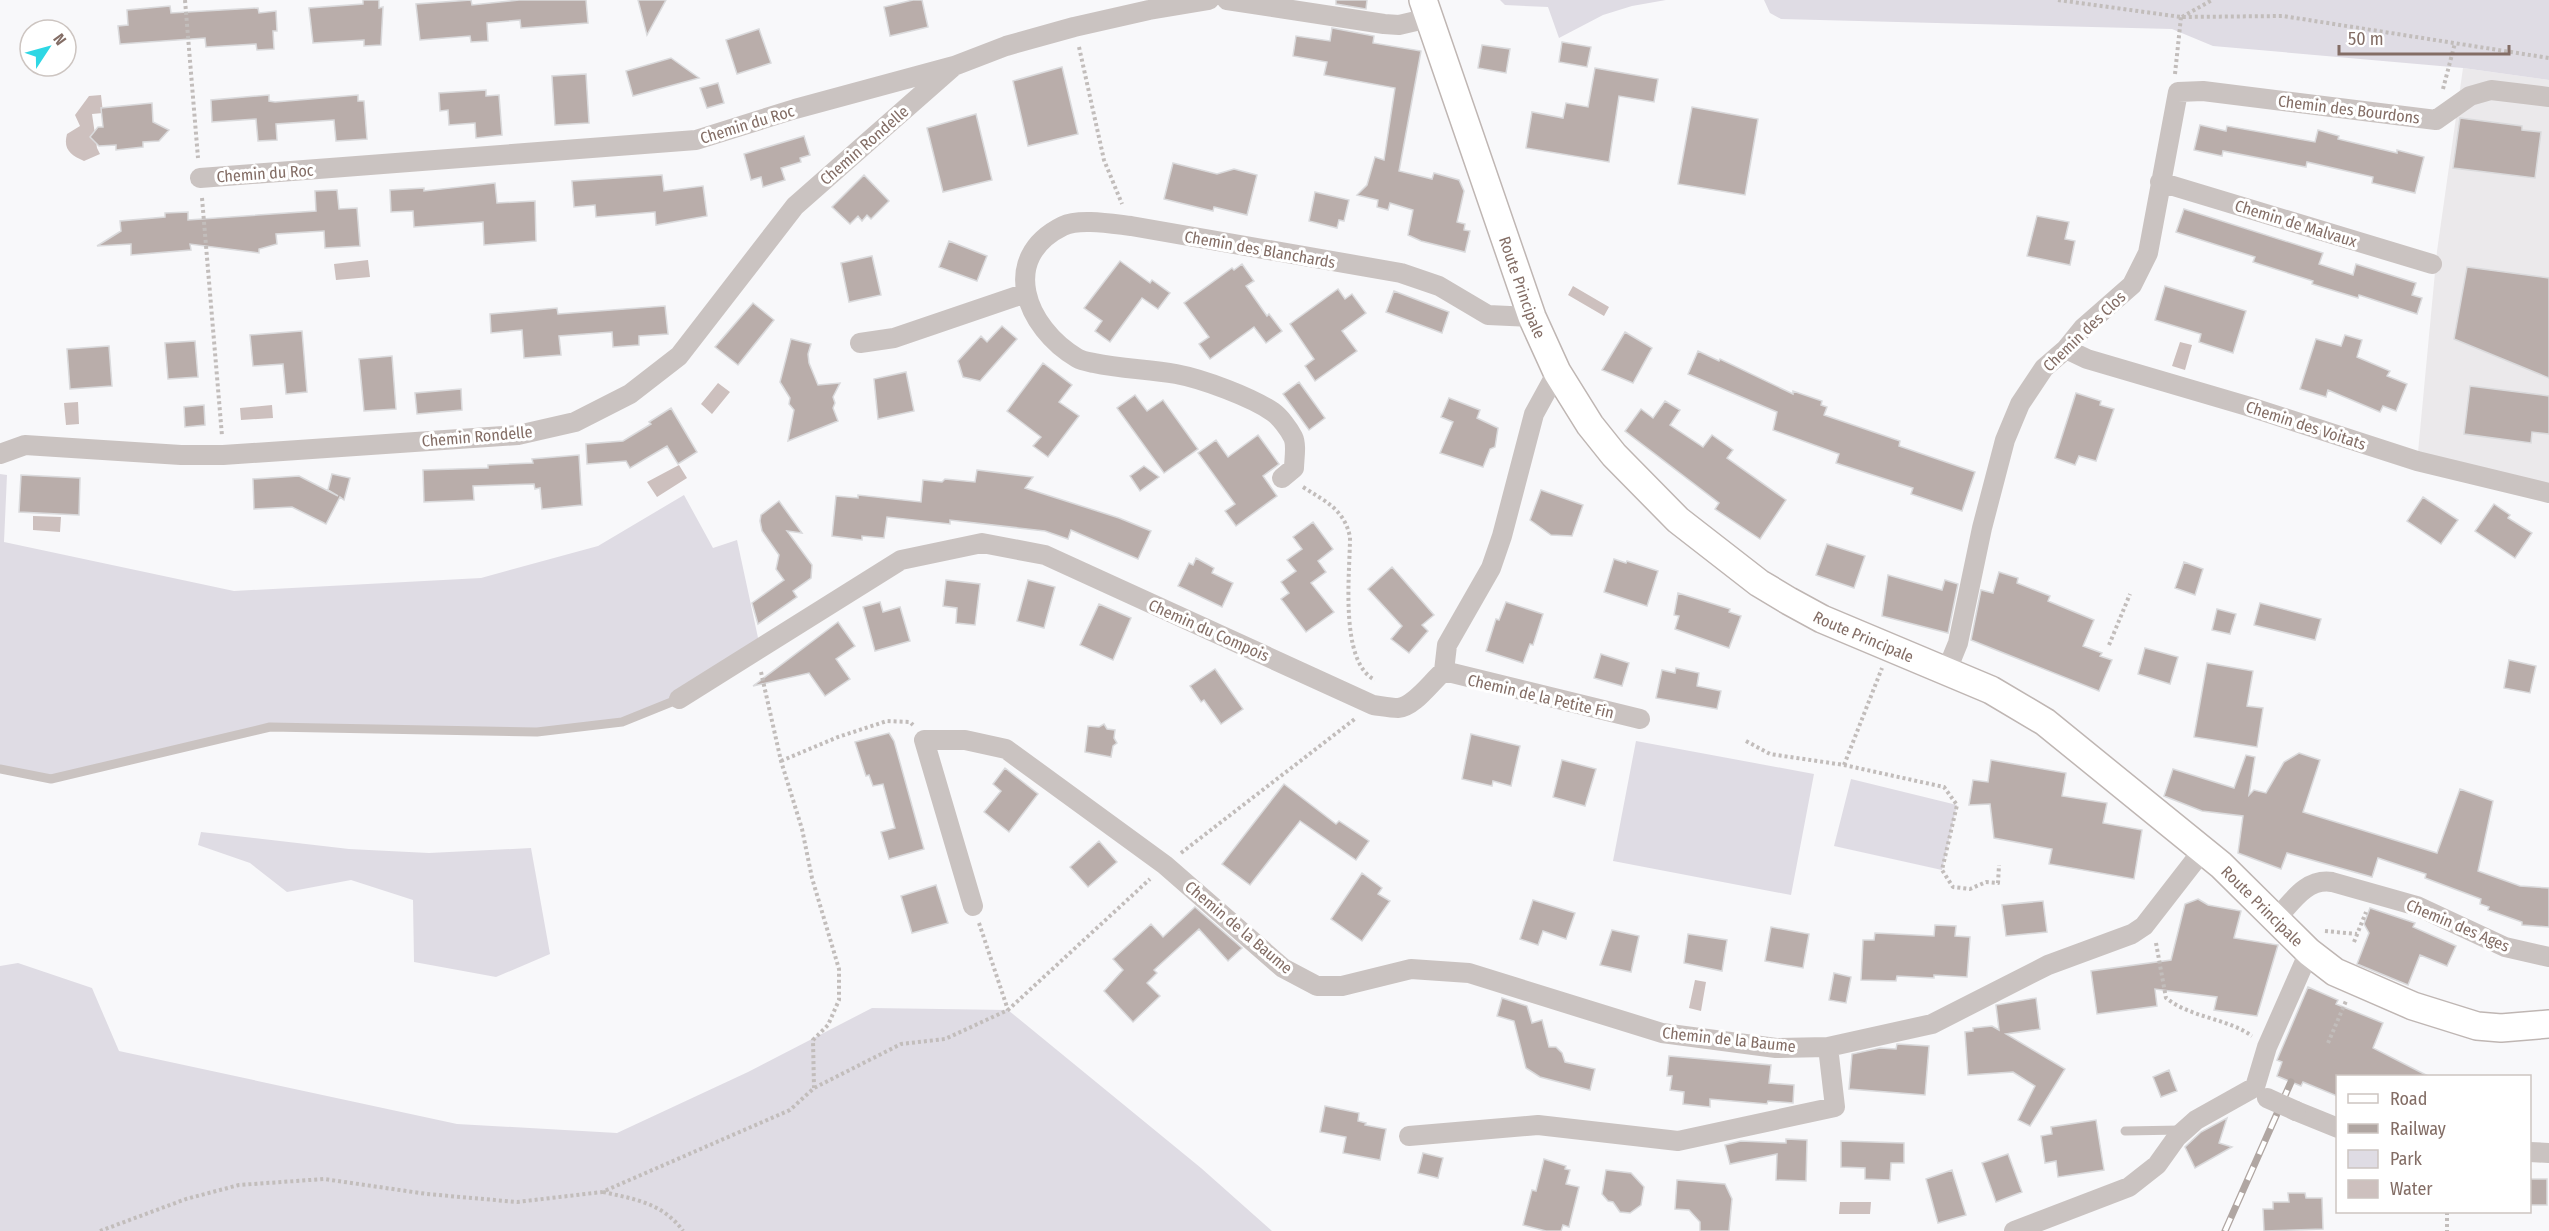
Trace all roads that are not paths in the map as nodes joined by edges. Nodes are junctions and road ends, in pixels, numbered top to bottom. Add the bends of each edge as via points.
1 (1209, 0) edge
2 (1227, 0) edge
3 (1426, 9) edge
4 (954, 66) junction
5 (2178, 92) joint
6 (2549, 98) edge
7 (200, 178) road end
8 (2160, 182) junction
9 (2432, 264) dead end
10 (1026, 293) junction
11 (1532, 316) junction
12 (860, 343) dead end
13 (2066, 349) junction
14 (1557, 372) junction
15 (0, 454) edge
16 (1288, 473) road end
17 (2549, 493) edge
18 (1947, 670) junction
19 (1444, 671) junction
20 (679, 699) joint
21 (1640, 719) dead end
22 (0, 769) edge
23 (2203, 850) junction
24 (973, 906) road end
25 (2276, 919) junction
26 (2314, 941) junction
27 (2549, 957) edge
28 (2549, 1024) edge
29 (1828, 1047) junction
30 (2261, 1092) junction
31 (2336, 1128) edge
32 (2184, 1130) junction
33 (2125, 1131) dead end
34 (1409, 1136) dead end
35 (2531, 1152) edge
36 (2549, 1153) edge
37 (2014, 1231) edge

1 - 4 street, Chemin du Roc via 1074,27
2 - 3 street via 1384,24 1414,23
3 - 11 street, Route Principale
4 - 7 street, Chemin du Roc via 696,140
4 - 15 street, Chemin Rondelle via 795,206 679,356 630,394 575,422 518,435 223,455 25,445
5 - 6 street, Chemin des Bourdons via 2203,91 2436,120 2470,96 2491,90
5 - 8 street, Chemin des Clos
8 - 9 street, Chemin de Malvaux
8 - 13 street, Chemin des Clos via 2148,253 2132,285 2083,328
10 - 11 street, Chemin des Blanchards via 1023,276 1029,257 1043,238 1065,224 1098,222 1401,273 1439,286 1488,315
10 - 12 street via 894,338
10 - 16 street, Chemin des Blanchards via 1032,313 1055,341 1078,360 1120,369 1177,374 1239,394 1275,413 1294,438
11 - 14 street, Route Principale
13 - 17 street, Chemin des Voitats via 2087,359 2247,405 2417,461
13 - 18 street, Chemin des Clos via 2043,368 2020,404 2005,440 1982,528 1966,645
14 - 18 street, Route Principale via 1590,425 1632,476 1718,553 1759,583 1822,619
14 - 19 street via 1534,414 1491,568 1448,645
18 - 23 street, Route Principale via 2045,722
19 - 20 street, Chemin du Compois via 1419,698 1400,708 1373,705 1045,555 982,543 901,560
19 - 21 street, Chemin de la Petite Fin
20 - 22 lane via 622,722 537,732 270,727 51,779
23 - 25 street, Route Principale
23 - 29 street, Chemin de la Baume via 2144,926 2132,934 2048,965 1932,1024
24 - 29 street, Chemin de la Baume via 924,740 965,740 1006,749 1165,865 1283,968 1317,986 1342,986 1411,969 1469,973 1662,1033 1776,1048
25 - 26 street, Route Principale
25 - 27 street, Chemin des Ages via 2310,885 2332,882 2417,906 2505,947
26 - 28 street, Route Principale via 2335,972 2414,1006 2477,1026
26 - 30 street via 2267,1047
29 - 34 street via 1835,1107 1678,1141 1538,1125
30 - 31 street, bridge
30 - 32 street via 2196,1120
32 - 33 lane
32 - 37 street via 2157,1165 2129,1187
35 - 36 street

